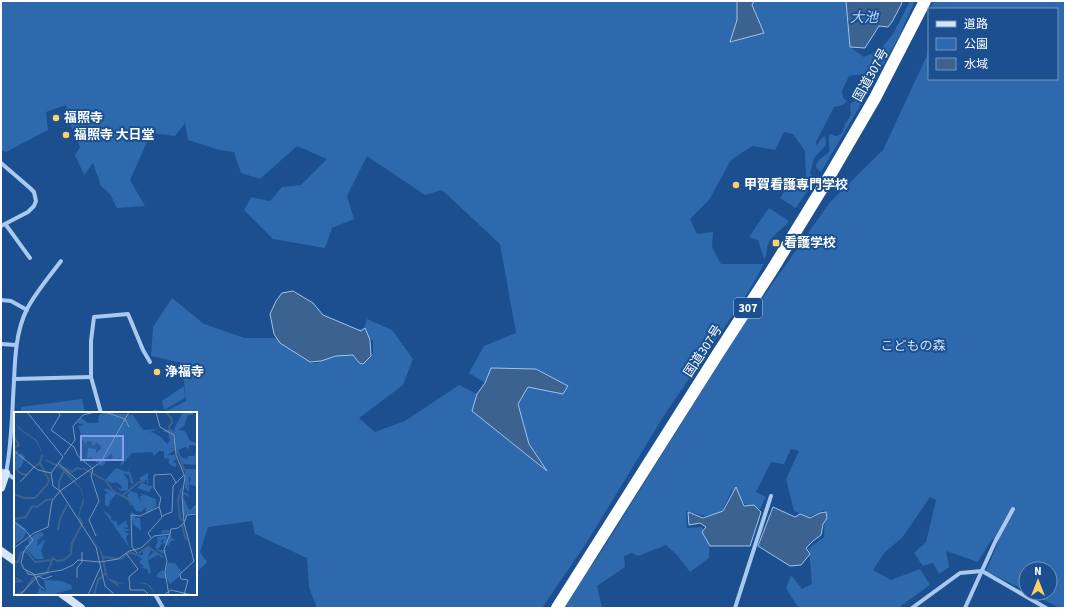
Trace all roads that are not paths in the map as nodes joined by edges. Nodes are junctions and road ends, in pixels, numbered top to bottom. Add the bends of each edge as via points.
1 (925, 1) edge
2 (1, 163) edge
3 (3, 226) edge
4 (30, 258) dead end
5 (61, 262) dead end
6 (1, 300) edge
7 (27, 310) junction
8 (1, 344) edge
9 (16, 346) junction
10 (150, 362) dead end
11 (91, 377) junction
12 (14, 379) junction
13 (101, 412) edge
14 (4, 471) edge
15 (14, 478) edge
16 (1, 488) edge
17 (771, 496) dead end
18 (1013, 509) dead end
19 (1, 551) edge
20 (14, 560) edge
21 (982, 572) junction
22 (63, 595) edge
23 (156, 595) edge
24 (81, 608) edge
25 (163, 608) edge
26 (557, 608) edge
27 (735, 608) edge
28 (912, 608) edge
29 (965, 608) edge
30 (1046, 608) edge

1 - 26 highway, 国道307号 / 307 via 829,177
2 - 3 street via 34,192 36,201 28,212
3 - 4 street
5 - 7 street
6 - 7 street via 11,301
7 - 9 street
8 - 9 street
9 - 12 street
10 - 11 street via 128,314 94,317
11 - 12 street
11 - 13 street
12 - 14 street via 10,447
14 - 15 street
14 - 16 street
17 - 27 street
18 - 21 street
19 - 20 street
21 - 28 street via 960,573
21 - 29 street
21 - 30 street
22 - 24 street
23 - 25 street

